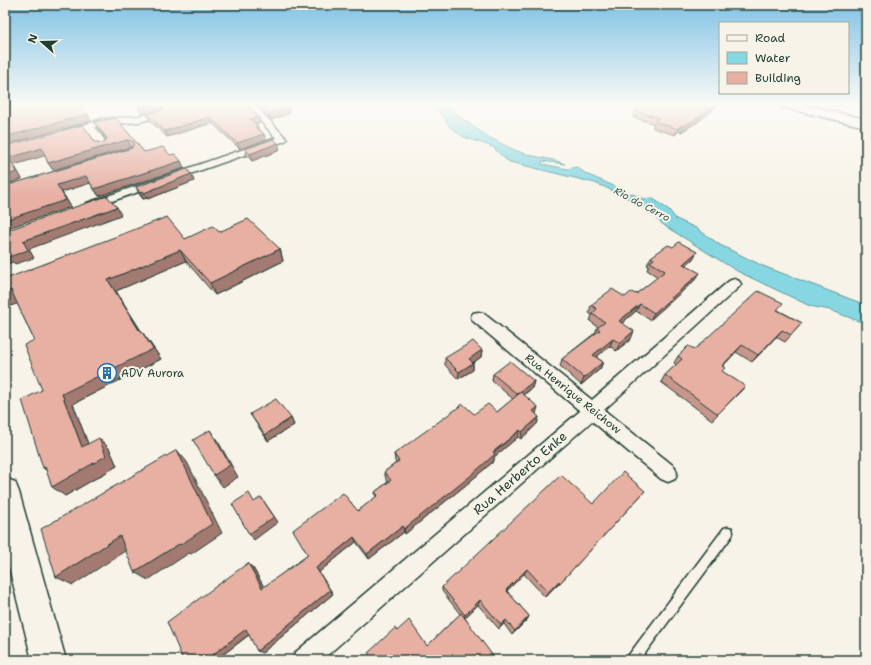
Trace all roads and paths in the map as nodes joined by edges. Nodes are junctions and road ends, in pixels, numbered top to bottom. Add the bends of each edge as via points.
1 (96, 135) edge
2 (279, 135) edge
3 (104, 146) edge
4 (80, 209) edge
5 (734, 284) dead end
6 (478, 317) dead end
7 (593, 410) junction
8 (668, 472) dead end
9 (6, 504) edge
10 (728, 532) dead end
11 (49, 660) edge
12 (304, 660) edge
13 (632, 660) edge

1 - 3 street
2 - 4 street via 282,138
5 - 7 street, Rua Herberto Enke
6 - 7 street, Rua Henrique Reichow
7 - 8 street, Rua Henrique Reichow
7 - 12 street, Rua Herberto Enke
9 - 11 main road
10 - 13 lane

